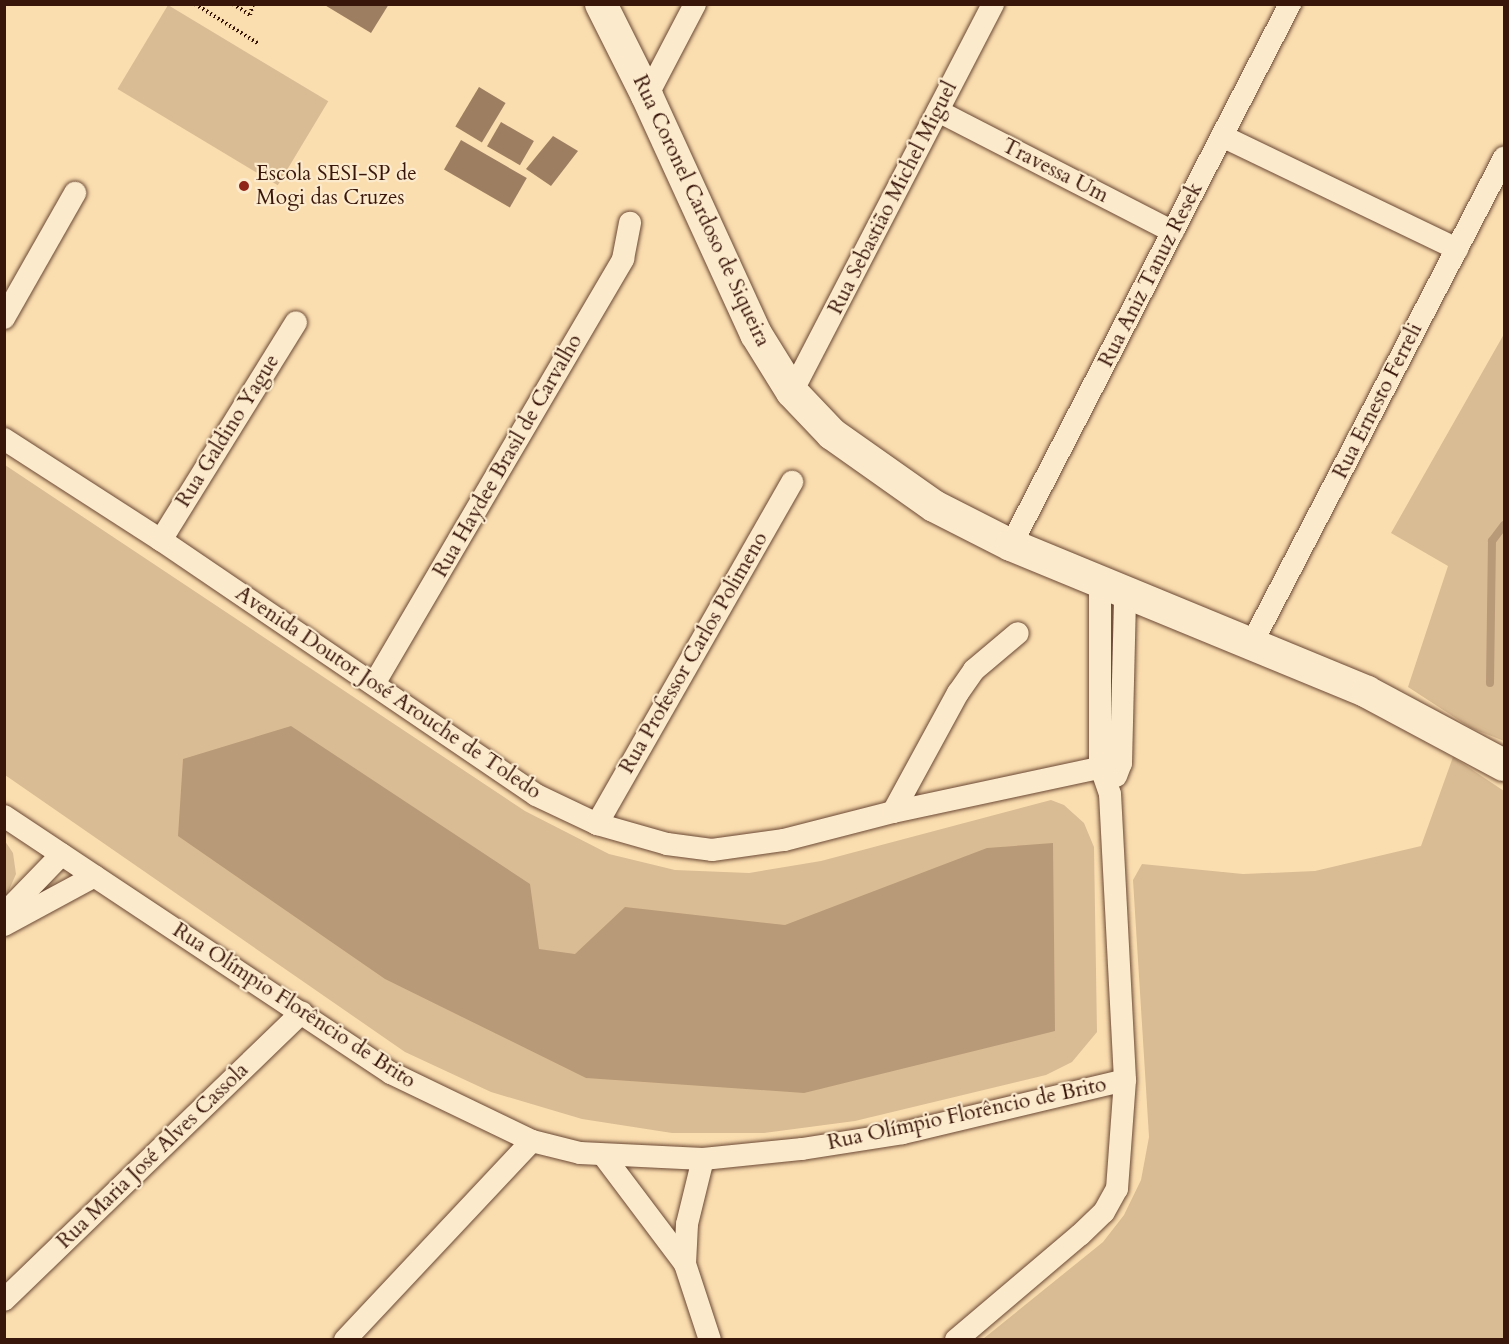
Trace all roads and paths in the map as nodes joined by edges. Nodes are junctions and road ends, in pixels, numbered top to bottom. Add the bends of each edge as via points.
1 (195, 4) edge
2 (233, 4) edge
3 (253, 4) edge
4 (601, 4) edge
5 (695, 4) edge
6 (993, 4) edge
7 (1290, 4) edge
8 (259, 44) dead end
9 (647, 96) junction
10 (938, 111) junction
11 (1222, 136) junction
12 (1504, 158) edge
13 (75, 193) dead end
14 (630, 223) dead end
15 (1173, 232) junction
16 (1457, 249) junction
17 (4, 318) edge
18 (296, 322) dead end
19 (792, 392) junction
20 (4, 439) edge
21 (792, 482) dead end
22 (161, 540) junction
23 (1011, 545) junction
24 (1113, 590) junction
25 (1018, 633) dead end
26 (1252, 644) junction
27 (374, 684) junction
28 (1111, 764) junction
29 (1504, 765) edge
30 (893, 812) junction
31 (4, 816) edge
32 (597, 824) junction
33 (62, 854) junction
34 (95, 876) junction
35 (4, 914) edge
36 (4, 925) edge
37 (302, 1012) junction
38 (1125, 1080) junction
39 (532, 1141) junction
40 (603, 1155) junction
41 (703, 1159) junction
42 (686, 1264) junction
43 (4, 1300) edge
44 (345, 1340) edge
45 (710, 1340) edge
46 (956, 1340) edge

1 - 8 path
2 - 3 path via 250,15
4 - 9 main road, Rua Coronel Cardoso de Siqueira
5 - 9 street
6 - 10 street, Rua Sebastião Michel Miguel
7 - 11 street, Rua Aniz Tanuz Resek
9 - 19 main road, Rua Coronel Cardoso de Siqueira via 756,334
10 - 15 street, Travessa Um
10 - 19 street, Rua Sebastião Michel Miguel
11 - 15 street, Rua Aniz Tanuz Resek
11 - 16 street
12 - 16 street, Rua Ernesto Ferreli
13 - 17 street
14 - 27 street, Rua Haydee Brasil de Carvalho via 623,259
15 - 23 street, Rua Aniz Tanuz Resek
16 - 26 street, Rua Ernesto Ferreli
18 - 22 street, Rua Galdino Yague
19 - 23 main road, Rua Coronel Cardoso de Siqueira via 832,434 870,464 934,506
20 - 22 street, Avenida Doutor José Arouche de Toledo
21 - 32 street, Rua Professor Carlos Polimeno
22 - 27 street, Avenida Doutor José Arouche de Toledo
23 - 24 main road, Rua Coronel Cardoso de Siqueira
24 - 26 main road, Rua Coronel Cardoso de Siqueira
24 - 28 street
25 - 30 street via 974,670
26 - 29 main road, Rua Coronel Cardoso de Siqueira via 1367,692
27 - 32 street, Avenida Doutor José Arouche de Toledo via 536,795
28 - 30 street, Avenida Doutor José Arouche de Toledo
28 - 38 street
30 - 32 street, Avenida Doutor José Arouche de Toledo via 784,840 712,850 667,844
31 - 33 street, Rua Olímpio Florêncio de Brito
33 - 34 street, Rua Olímpio Florêncio de Brito
33 - 35 street
34 - 36 street
34 - 37 street, Rua Olímpio Florêncio de Brito
37 - 39 street, Rua Olímpio Florêncio de Brito via 391,1073
37 - 43 street, Rua Maria José Alves Cassola
38 - 41 street, Rua Olímpio Florêncio de Brito via 903,1133
38 - 46 street via 1122,1164 1117,1189 1104,1212
39 - 40 street, Rua Olímpio Florêncio de Brito
39 - 44 street
40 - 41 street, Rua Olímpio Florêncio de Brito
40 - 42 street
41 - 42 street via 687,1224
42 - 45 street

